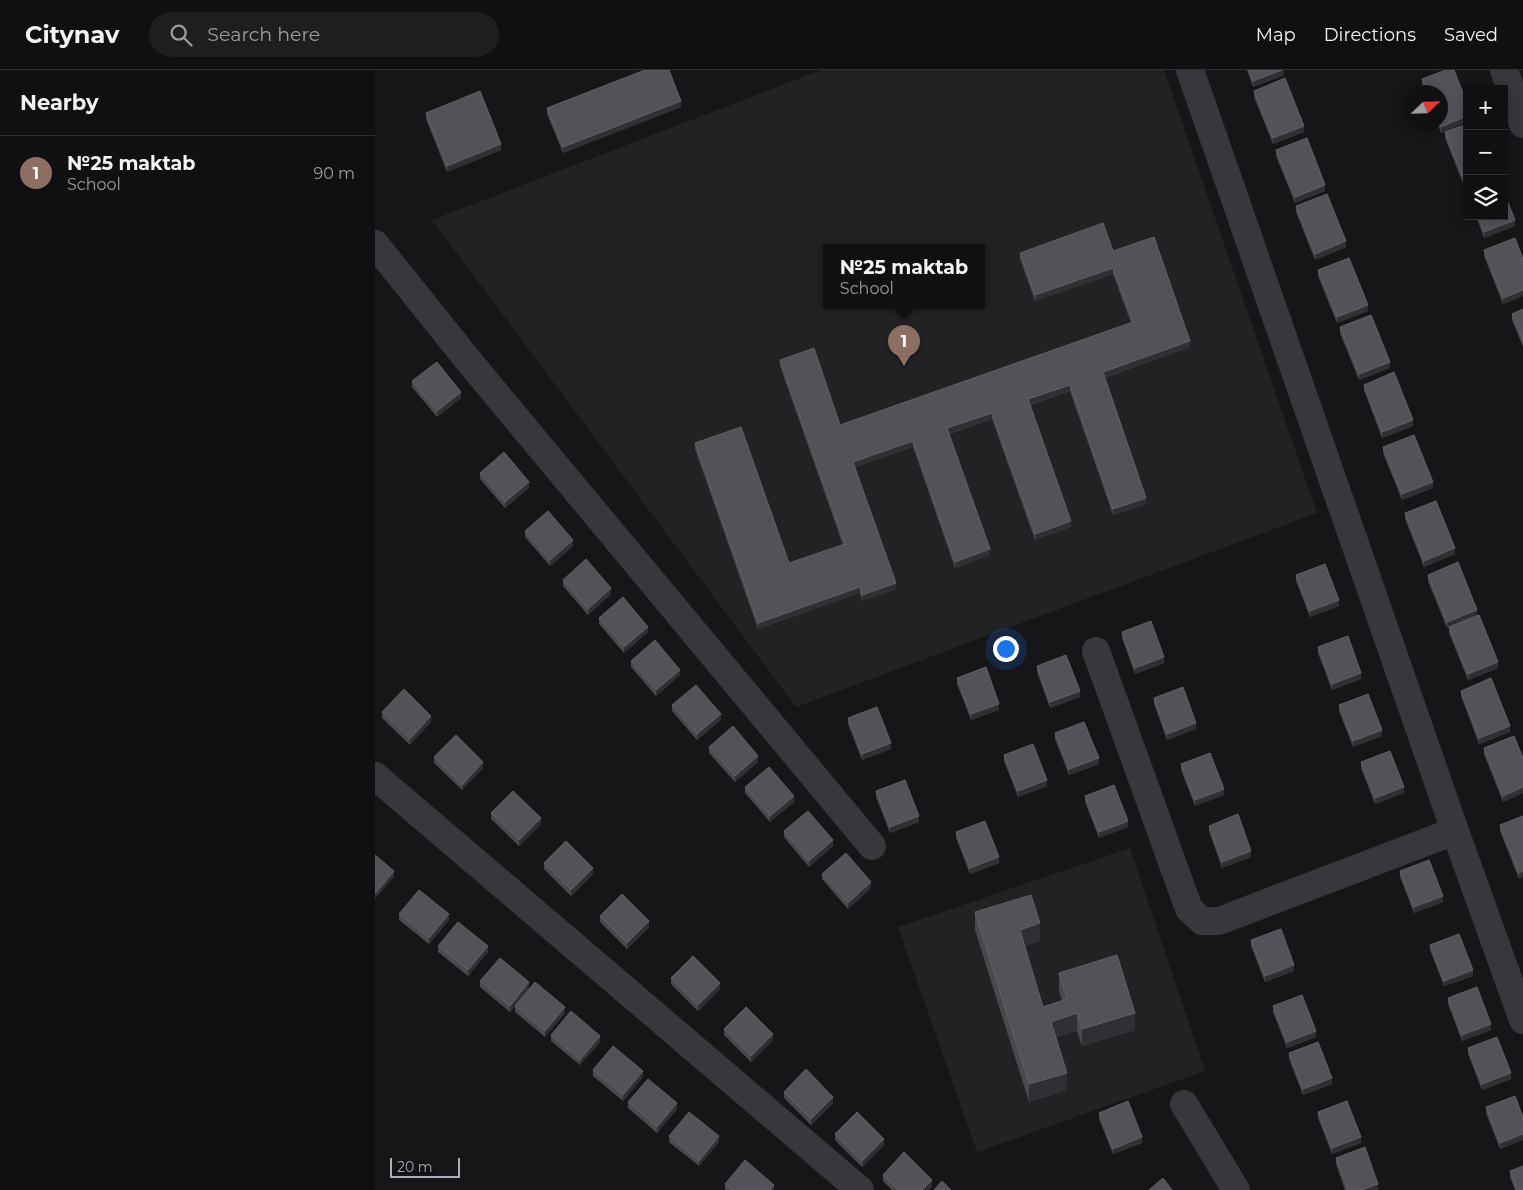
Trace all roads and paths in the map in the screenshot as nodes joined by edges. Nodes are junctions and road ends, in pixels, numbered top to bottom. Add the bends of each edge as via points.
1 (1190, 70) edge
2 (1504, 70) edge
3 (1523, 124) edge
4 (375, 244) edge
5 (1096, 651) dead end
6 (375, 776) edge
7 (1455, 831) junction
8 (872, 846) dead end
9 (1523, 1020) edge
10 (1184, 1104) dead end
11 (860, 1190) edge
12 (1236, 1190) edge

1 - 7 street
2 - 3 street
4 - 8 street
5 - 7 street via 1189,909 1202,921 1219,921
6 - 11 street
7 - 9 street
10 - 12 street

